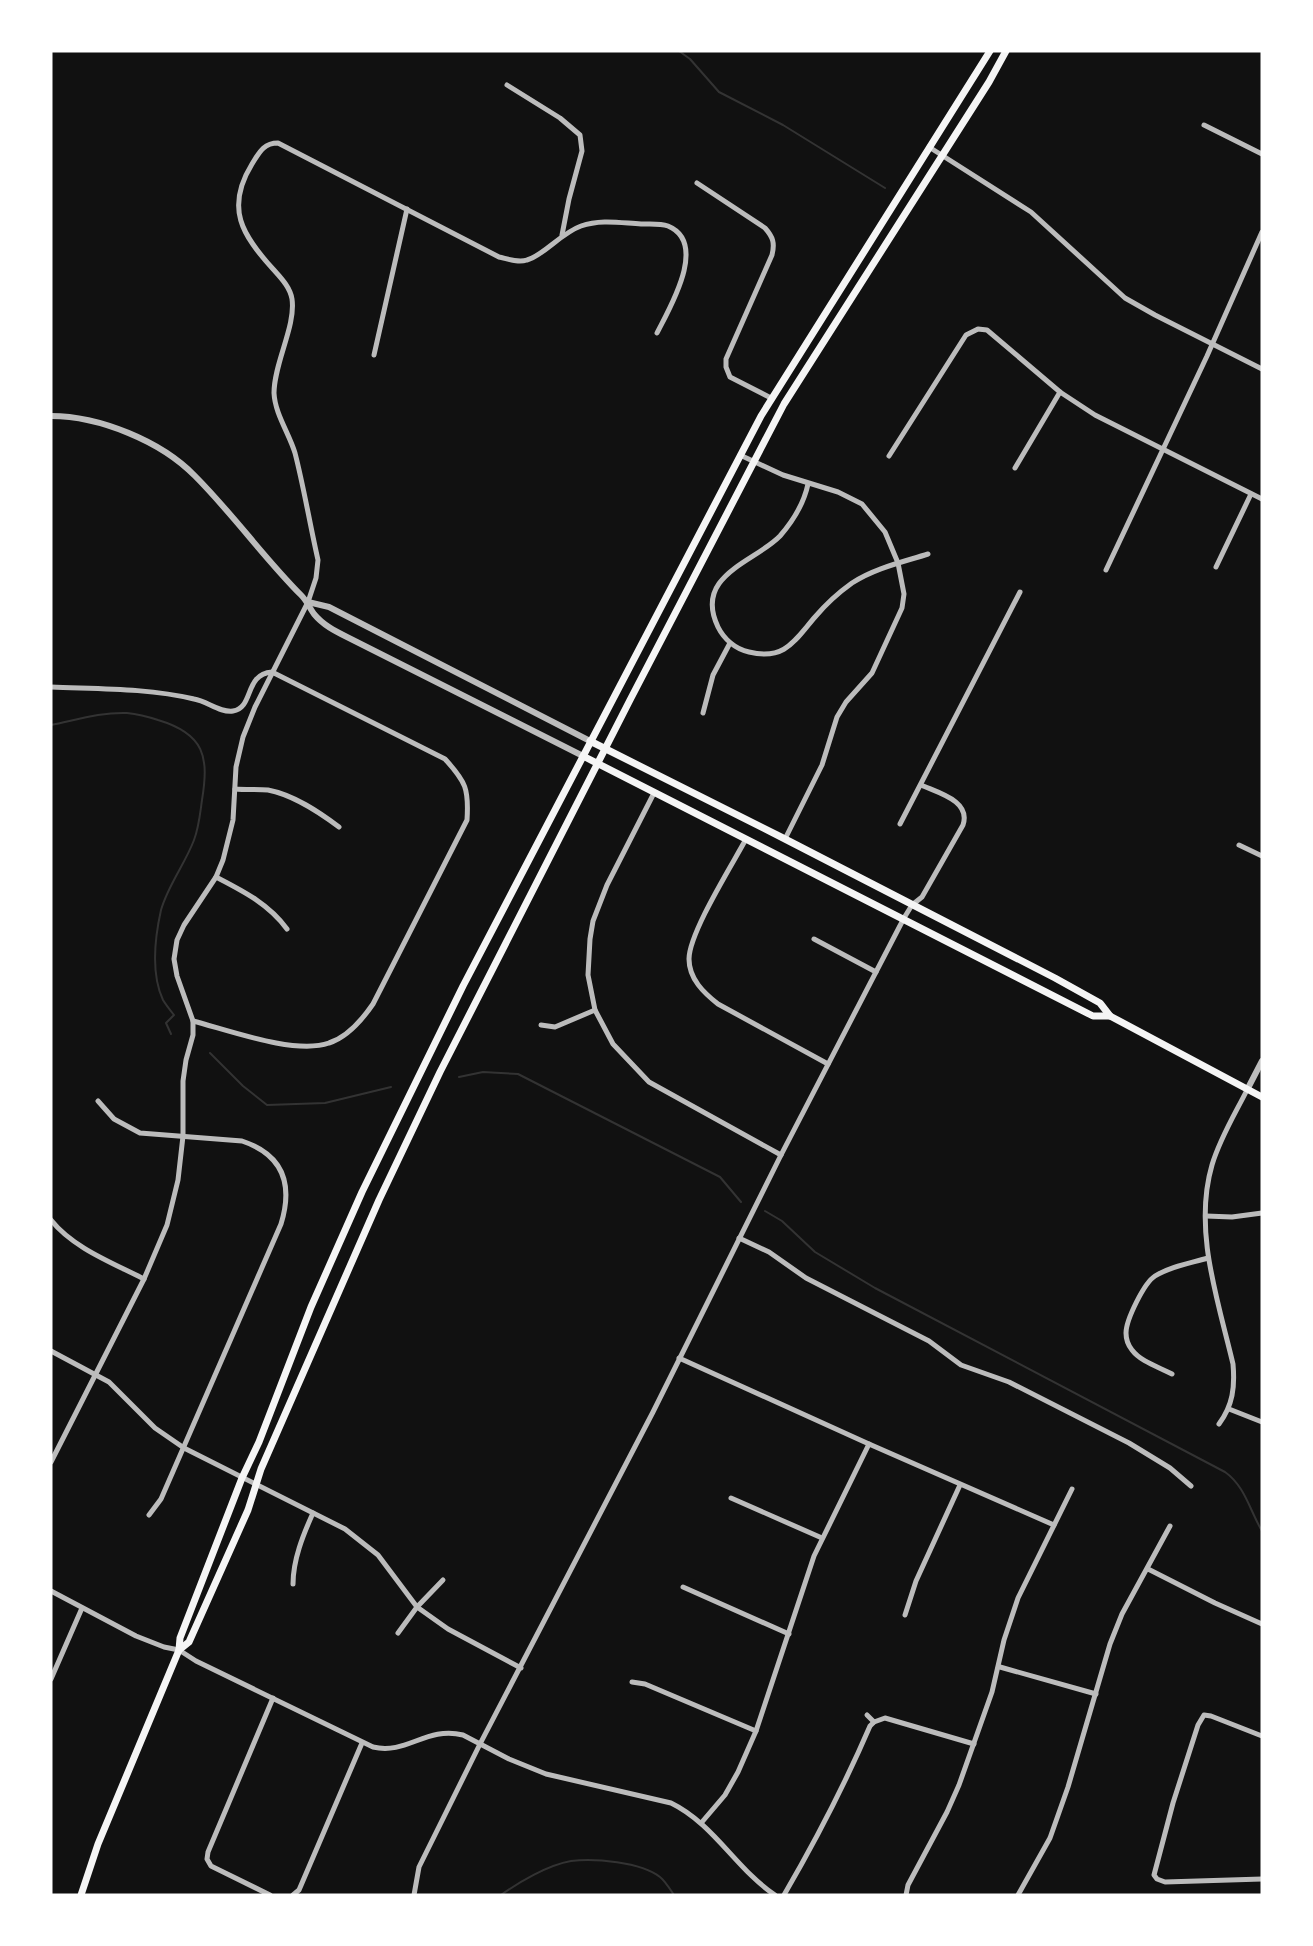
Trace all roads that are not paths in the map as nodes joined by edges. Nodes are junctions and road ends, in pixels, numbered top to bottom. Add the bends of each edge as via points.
1 (990, 51) edge
2 (1006, 51) edge
3 (507, 85) dead end
4 (1204, 125) dead end
5 (929, 147) junction
6 (1262, 154) edge
7 (942, 155) junction
8 (697, 183) dead end
9 (407, 209) junction
10 (1262, 232) edge
11 (562, 235) junction
12 (657, 333) dead end
13 (1212, 344) junction
14 (374, 355) dead end
15 (1262, 369) edge
16 (1060, 392) junction
17 (771, 398) junction
18 (51, 416) edge
19 (1163, 450) junction
20 (740, 455) junction
21 (889, 456) dead end
22 (753, 462) junction
23 (1015, 468) dead end
24 (808, 484) junction
25 (1251, 494) junction
26 (1262, 500) edge
27 (928, 554) dead end
28 (898, 563) junction
29 (1216, 567) dead end
30 (1106, 570) dead end
31 (1020, 592) dead end
32 (308, 602) junction
33 (730, 643) junction
34 (272, 672) junction
35 (51, 687) edge
36 (704, 713) dead end
37 (590, 741) junction
38 (605, 749) junction
39 (583, 756) junction
40 (598, 764) junction
41 (921, 785) junction
42 (235, 789) junction
43 (654, 792) junction
44 (900, 824) dead end
45 (339, 827) dead end
46 (746, 839) junction
47 (785, 839) junction
48 (1239, 845) dead end
49 (1262, 856) edge
50 (216, 877) junction
51 (912, 905) junction
52 (904, 918) junction
53 (287, 929) dead end
54 (814, 939) dead end
55 (876, 972) junction
56 (595, 1010) junction
57 (1110, 1016) junction
58 (193, 1022) junction
59 (541, 1025) dead end
60 (1262, 1061) edge
61 (828, 1064) junction
62 (1247, 1090) junction
63 (1262, 1097) edge
64 (98, 1101) dead end
65 (183, 1136) junction
66 (782, 1155) junction
67 (1262, 1213) edge
68 (1206, 1216) junction
69 (51, 1220) edge
70 (740, 1238) junction
71 (1208, 1258) junction
72 (144, 1279) junction
73 (51, 1351) edge
74 (679, 1358) junction
75 (96, 1374) junction
76 (1172, 1374) dead end
77 (1229, 1409) junction
78 (1262, 1422) edge
79 (1220, 1424) dead end
80 (869, 1444) junction
81 (184, 1448) junction
82 (51, 1462) edge
83 (242, 1478) junction
84 (257, 1485) junction
85 (960, 1485) junction
86 (1191, 1486) dead end
87 (1072, 1489) dead end
88 (731, 1498) dead end
89 (313, 1513) junction
90 (149, 1515) dead end
91 (1054, 1525) junction
92 (1170, 1526) dead end
93 (822, 1538) junction
94 (1148, 1569) junction
95 (443, 1580) dead end
96 (293, 1584) dead end
97 (683, 1587) dead end
98 (51, 1591) edge
99 (417, 1607) junction
100 (82, 1608) junction
101 (905, 1615) dead end
102 (1262, 1624) edge
103 (398, 1633) dead end
104 (789, 1634) junction
105 (179, 1650) junction
106 (1000, 1667) junction
107 (521, 1668) junction
108 (51, 1679) edge
109 (632, 1682) dead end
110 (1096, 1694) junction
111 (273, 1698) junction
112 (867, 1715) dead end
113 (874, 1722) junction
114 (756, 1731) junction
115 (1262, 1736) edge
116 (362, 1743) junction
117 (480, 1744) junction
118 (974, 1744) junction
119 (702, 1822) junction
120 (1154, 1875) junction
121 (1262, 1879) edge
122 (1147, 1880) dead end
123 (81, 1895) edge
124 (270, 1895) edge
125 (293, 1895) edge
126 (414, 1895) edge
127 (775, 1895) edge
128 (784, 1895) edge
129 (906, 1895) edge
130 (1018, 1895) edge

1 - 5 main road
2 - 7 main road
3 - 11 street via 580,135 582,151
4 - 6 street
5 - 7 street
5 - 17 main road
7 - 13 street via 1031,212 1125,298
7 - 22 main road via 814,355
8 - 17 street via 773,237 772,255 726,359 730,377
9 - 11 street via 514,261 527,260
9 - 14 street
9 - 32 street via 278,142 262,148 240,189 242,228 286,284 293,308 274,395 295,454 318,560
10 - 13 street
11 - 12 street via 601,221 666,225 681,236 686,245 683,273
13 - 15 street
13 - 19 street
16 - 19 street
16 - 21 street via 987,330 969,332
16 - 23 street
17 - 20 main road
18 - 32 street via 112,427 164,452 194,474
19 - 25 street
19 - 30 street
20 - 22 street
20 - 37 main road
22 - 24 street
22 - 38 main road
24 - 28 street via 862,504 885,532
24 - 33 street via 802,504 779,536 733,567 718,585 713,607 715,620
25 - 26 street
25 - 29 street
27 - 28 street
28 - 33 street via 870,573 838,594 792,646 778,653 745,651
28 - 47 street via 904,594 902,608 872,672 837,717 822,765
31 - 41 street
32 - 34 street
32 - 37 street via 329,607
32 - 39 street via 322,622 335,630
33 - 36 street via 713,675
34 - 35 street via 257,677 243,705 231,712 177,695
34 - 42 street via 243,737
34 - 58 street via 445,759 464,783 469,797 467,820 372,1004 352,1029 328,1044 303,1046
37 - 38 main road
37 - 39 main road
38 - 40 main road
38 - 47 main road
39 - 40 main road
39 - 83 main road via 362,1192
40 - 43 main road
40 - 84 main road via 384,1189
41 - 44 street
41 - 51 street via 957,802 965,815 937,874
42 - 45 street via 268,790 314,810
42 - 50 street via 229,840
43 - 46 main road
43 - 56 street via 593,921 588,975
46 - 52 main road
46 - 61 street via 694,936 689,961 692,973 705,994 718,1004
47 - 51 main road
48 - 49 street
50 - 53 street via 261,903
50 - 58 street via 184,925 174,958
51 - 52 street
51 - 57 main road via 1100,1003
52 - 55 street
52 - 57 main road via 1093,1016
54 - 55 street
55 - 61 street
56 - 59 street via 555,1027
56 - 66 street via 613,1044 649,1082
57 - 62 main road
58 - 65 street via 183,1081
60 - 62 street
61 - 66 street
62 - 63 main road
62 - 68 street via 1212,1165
64 - 65 street via 114,1119 140,1133
65 - 72 street via 170,1214
65 - 81 street via 258,1146 279,1167 287,1192 281,1224
66 - 70 street
67 - 68 street
68 - 71 street
69 - 72 street via 82,1246
70 - 74 street
70 - 86 street via 770,1252 806,1278 929,1341 961,1365 1009,1382 1129,1443
71 - 76 street via 1152,1277 1128,1323 1126,1341 1131,1349
71 - 77 street via 1233,1364
72 - 75 street
73 - 75 street
74 - 80 street
74 - 107 street
75 - 81 street via 124,1395 155,1428
75 - 82 street
77 - 78 street
77 - 79 street
80 - 85 street
80 - 93 street
81 - 83 street
81 - 90 street via 161,1499
83 - 84 street
83 - 105 main road via 180,1638
84 - 89 street
84 - 105 main road via 189,1642
85 - 91 street
85 - 101 street via 916,1581
87 - 91 street
88 - 93 street
89 - 96 street via 294,1566
89 - 99 street via 345,1529 378,1554
91 - 106 street via 1018,1598
92 - 94 street
93 - 104 street
94 - 102 street
94 - 110 street via 1122,1614
95 - 99 street
97 - 104 street
98 - 100 street
99 - 103 street
99 - 107 street via 448,1629
100 - 105 street via 136,1636
100 - 108 street
104 - 114 street
105 - 111 street
105 - 123 main road via 98,1844
106 - 110 street
106 - 118 street
107 - 117 street
109 - 114 street
110 - 130 street via 1050,1838
111 - 116 street
111 - 124 street via 207,1859 211,1866
112 - 113 street
113 - 118 street via 885,1718
113 - 128 street
114 - 119 street via 725,1796
115 - 120 street via 1203,1715
116 - 117 street via 384,1750 442,1732 463,1735
116 - 125 street via 299,1890
117 - 119 street via 546,1774 672,1803
117 - 126 street via 419,1867
118 - 129 street via 947,1812
119 - 127 street via 758,1883
120 - 121 street via 1165,1882
120 - 122 street

